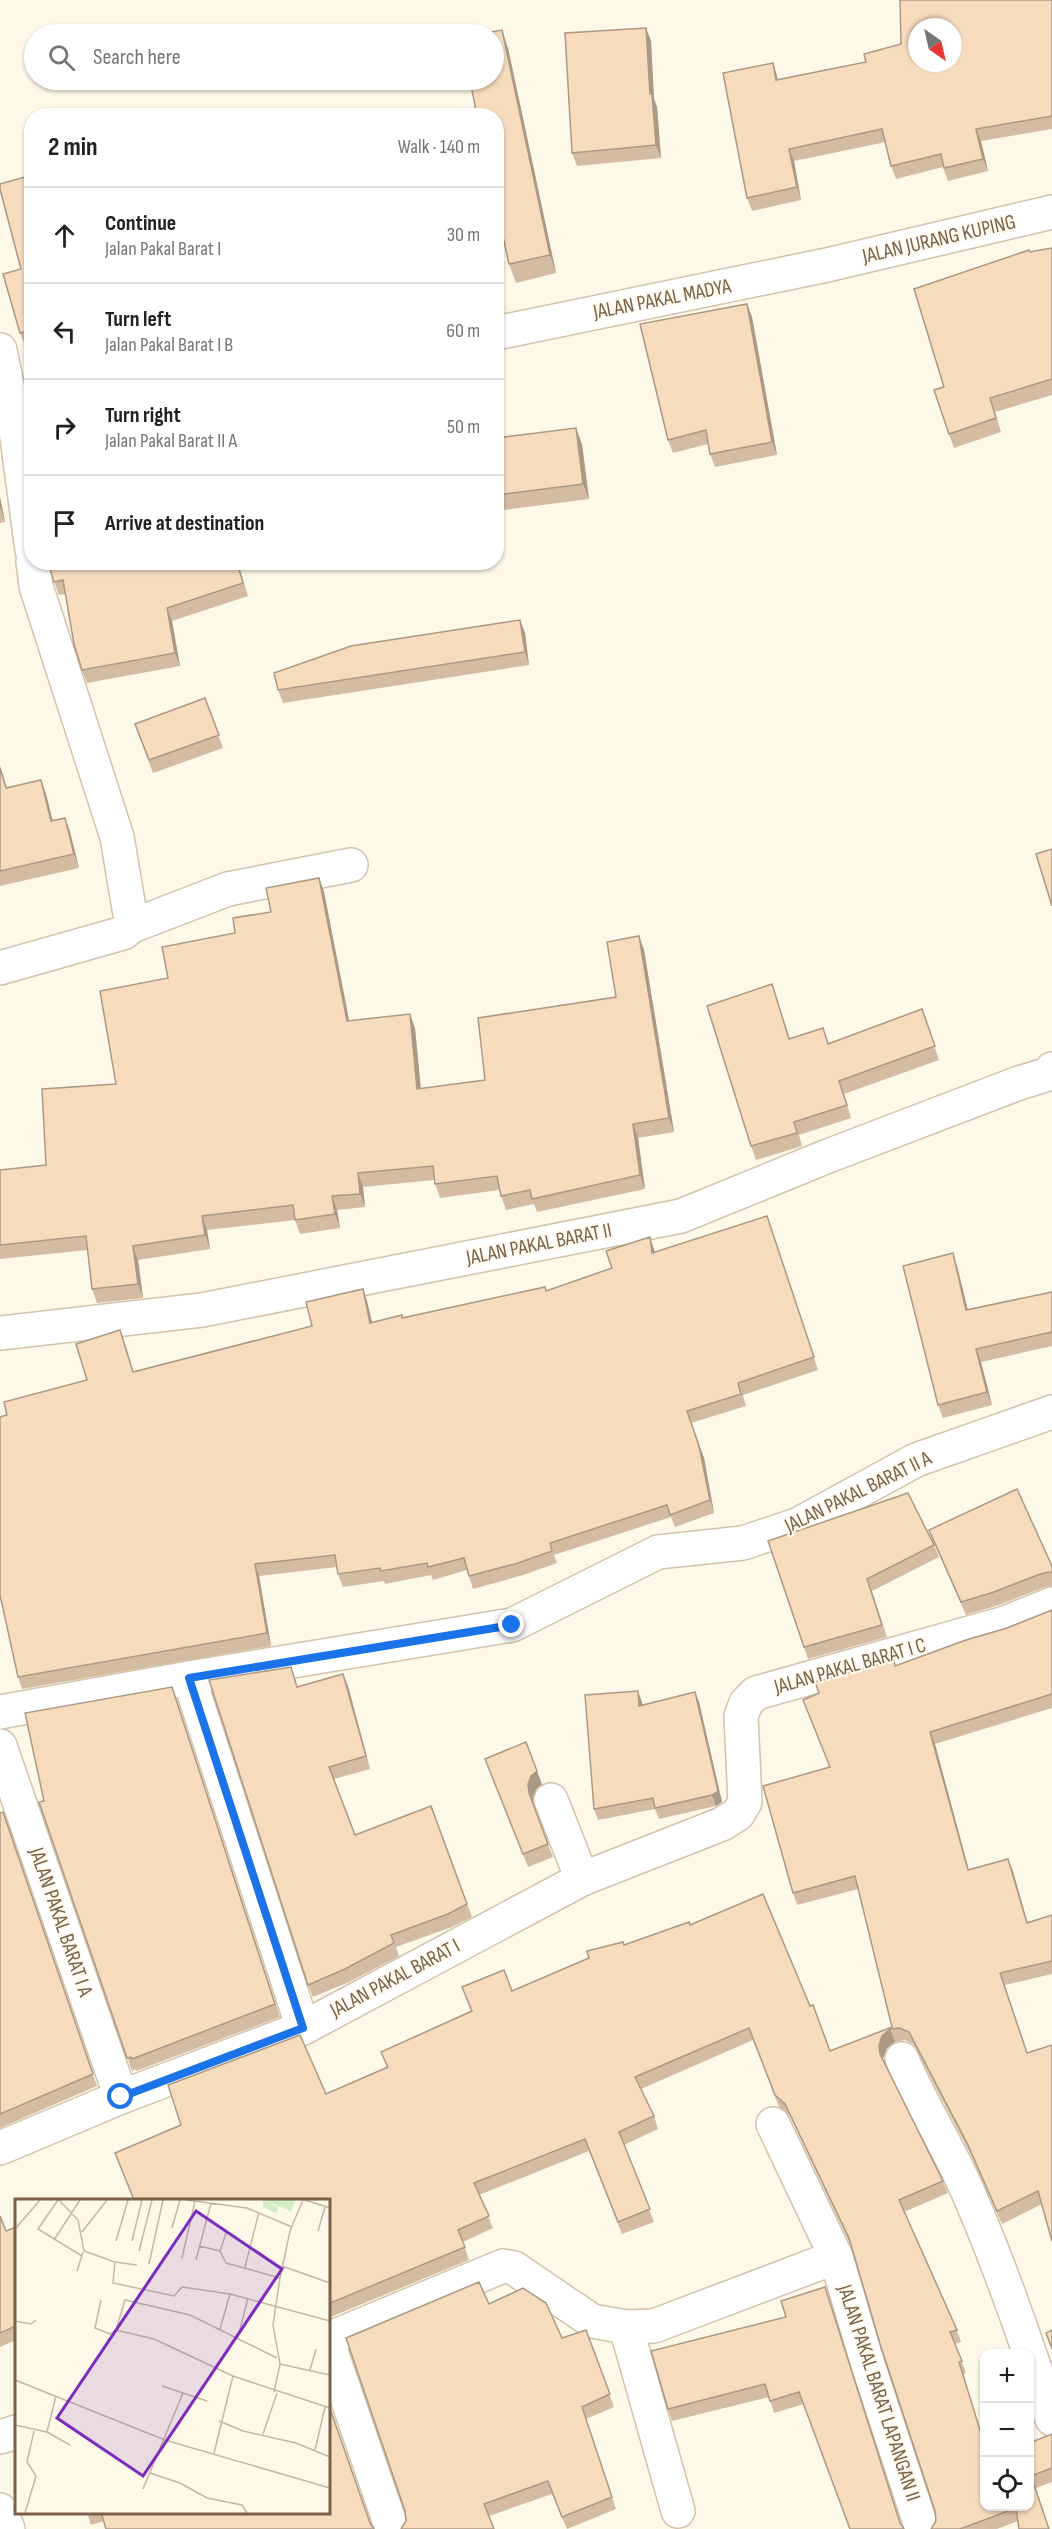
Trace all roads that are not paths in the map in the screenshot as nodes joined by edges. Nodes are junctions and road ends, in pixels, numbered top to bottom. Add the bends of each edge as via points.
1 (1052, 212) edge
2 (827, 266) joint
3 (504, 331) edge
4 (0, 350) edge
5 (16, 430) edge
6 (24, 490) edge
7 (34, 570) edge
8 (351, 865) dead end
9 (132, 927) junction
10 (0, 968) edge
11 (1052, 1072) edge
12 (0, 1333) edge
13 (1052, 1412) edge
14 (1052, 1604) edge
15 (189, 1678) junction
16 (0, 1712) edge
17 (0, 1746) edge
18 (552, 1800) dead end
19 (745, 1802) joint
20 (582, 1879) junction
21 (303, 2028) junction
22 (902, 2059) dead end
23 (121, 2097) junction
24 (773, 2124) dead end
25 (0, 2148) edge
26 (836, 2257) junction
27 (626, 2327) junction
28 (330, 2338) edge
29 (330, 2349) edge
30 (1052, 2419) edge
31 (15, 2432) edge
32 (0, 2437) edge
33 (0, 2510) edge
34 (678, 2511) dead end
35 (8, 2529) edge
36 (392, 2529) edge
37 (922, 2529) edge

1 - 2 street, JALAN JURANG KUPING
2 - 3 street, JALAN PAKAL MADYA
4 - 5 street
5 - 6 street
7 - 9 street via 117,837
8 - 9 street via 228,889
9 - 10 street via 123,933
11 - 12 street, JALAN PAKAL BARAT II via 681,1216 202,1310
13 - 15 street, JALAN PAKAL BARAT II A via 916,1460 797,1525 742,1544 658,1552 512,1625
14 - 19 street, JALAN PAKAL BARAT I C via 1005,1623 756,1693 741,1716
15 - 16 street, JALAN PAKAL BARAT II A
15 - 21 street
17 - 23 street, JALAN PAKAL BARAT I A
18 - 20 street
19 - 20 street, JALAN PAKAL BARAT I via 738,1814 722,1824
20 - 21 street, JALAN PAKAL BARAT I
21 - 23 street, JALAN PAKAL BARAT I
22 - 30 street via 970,2197 1009,2293
23 - 25 street, JALAN PAKAL BARAT I
24 - 26 street, JALAN PAKAL BARAT LAPANGAN II
26 - 27 street, JALAN PAKAL BARAT LAPANGAN II via 654,2326
26 - 37 street, JALAN PAKAL BARAT LAPANGAN II
27 - 28 street, JALAN PAKAL BARAT LAPANGAN II via 592,2321 514,2268 503,2266
27 - 34 street
29 - 36 street
31 - 32 street
33 - 35 street

